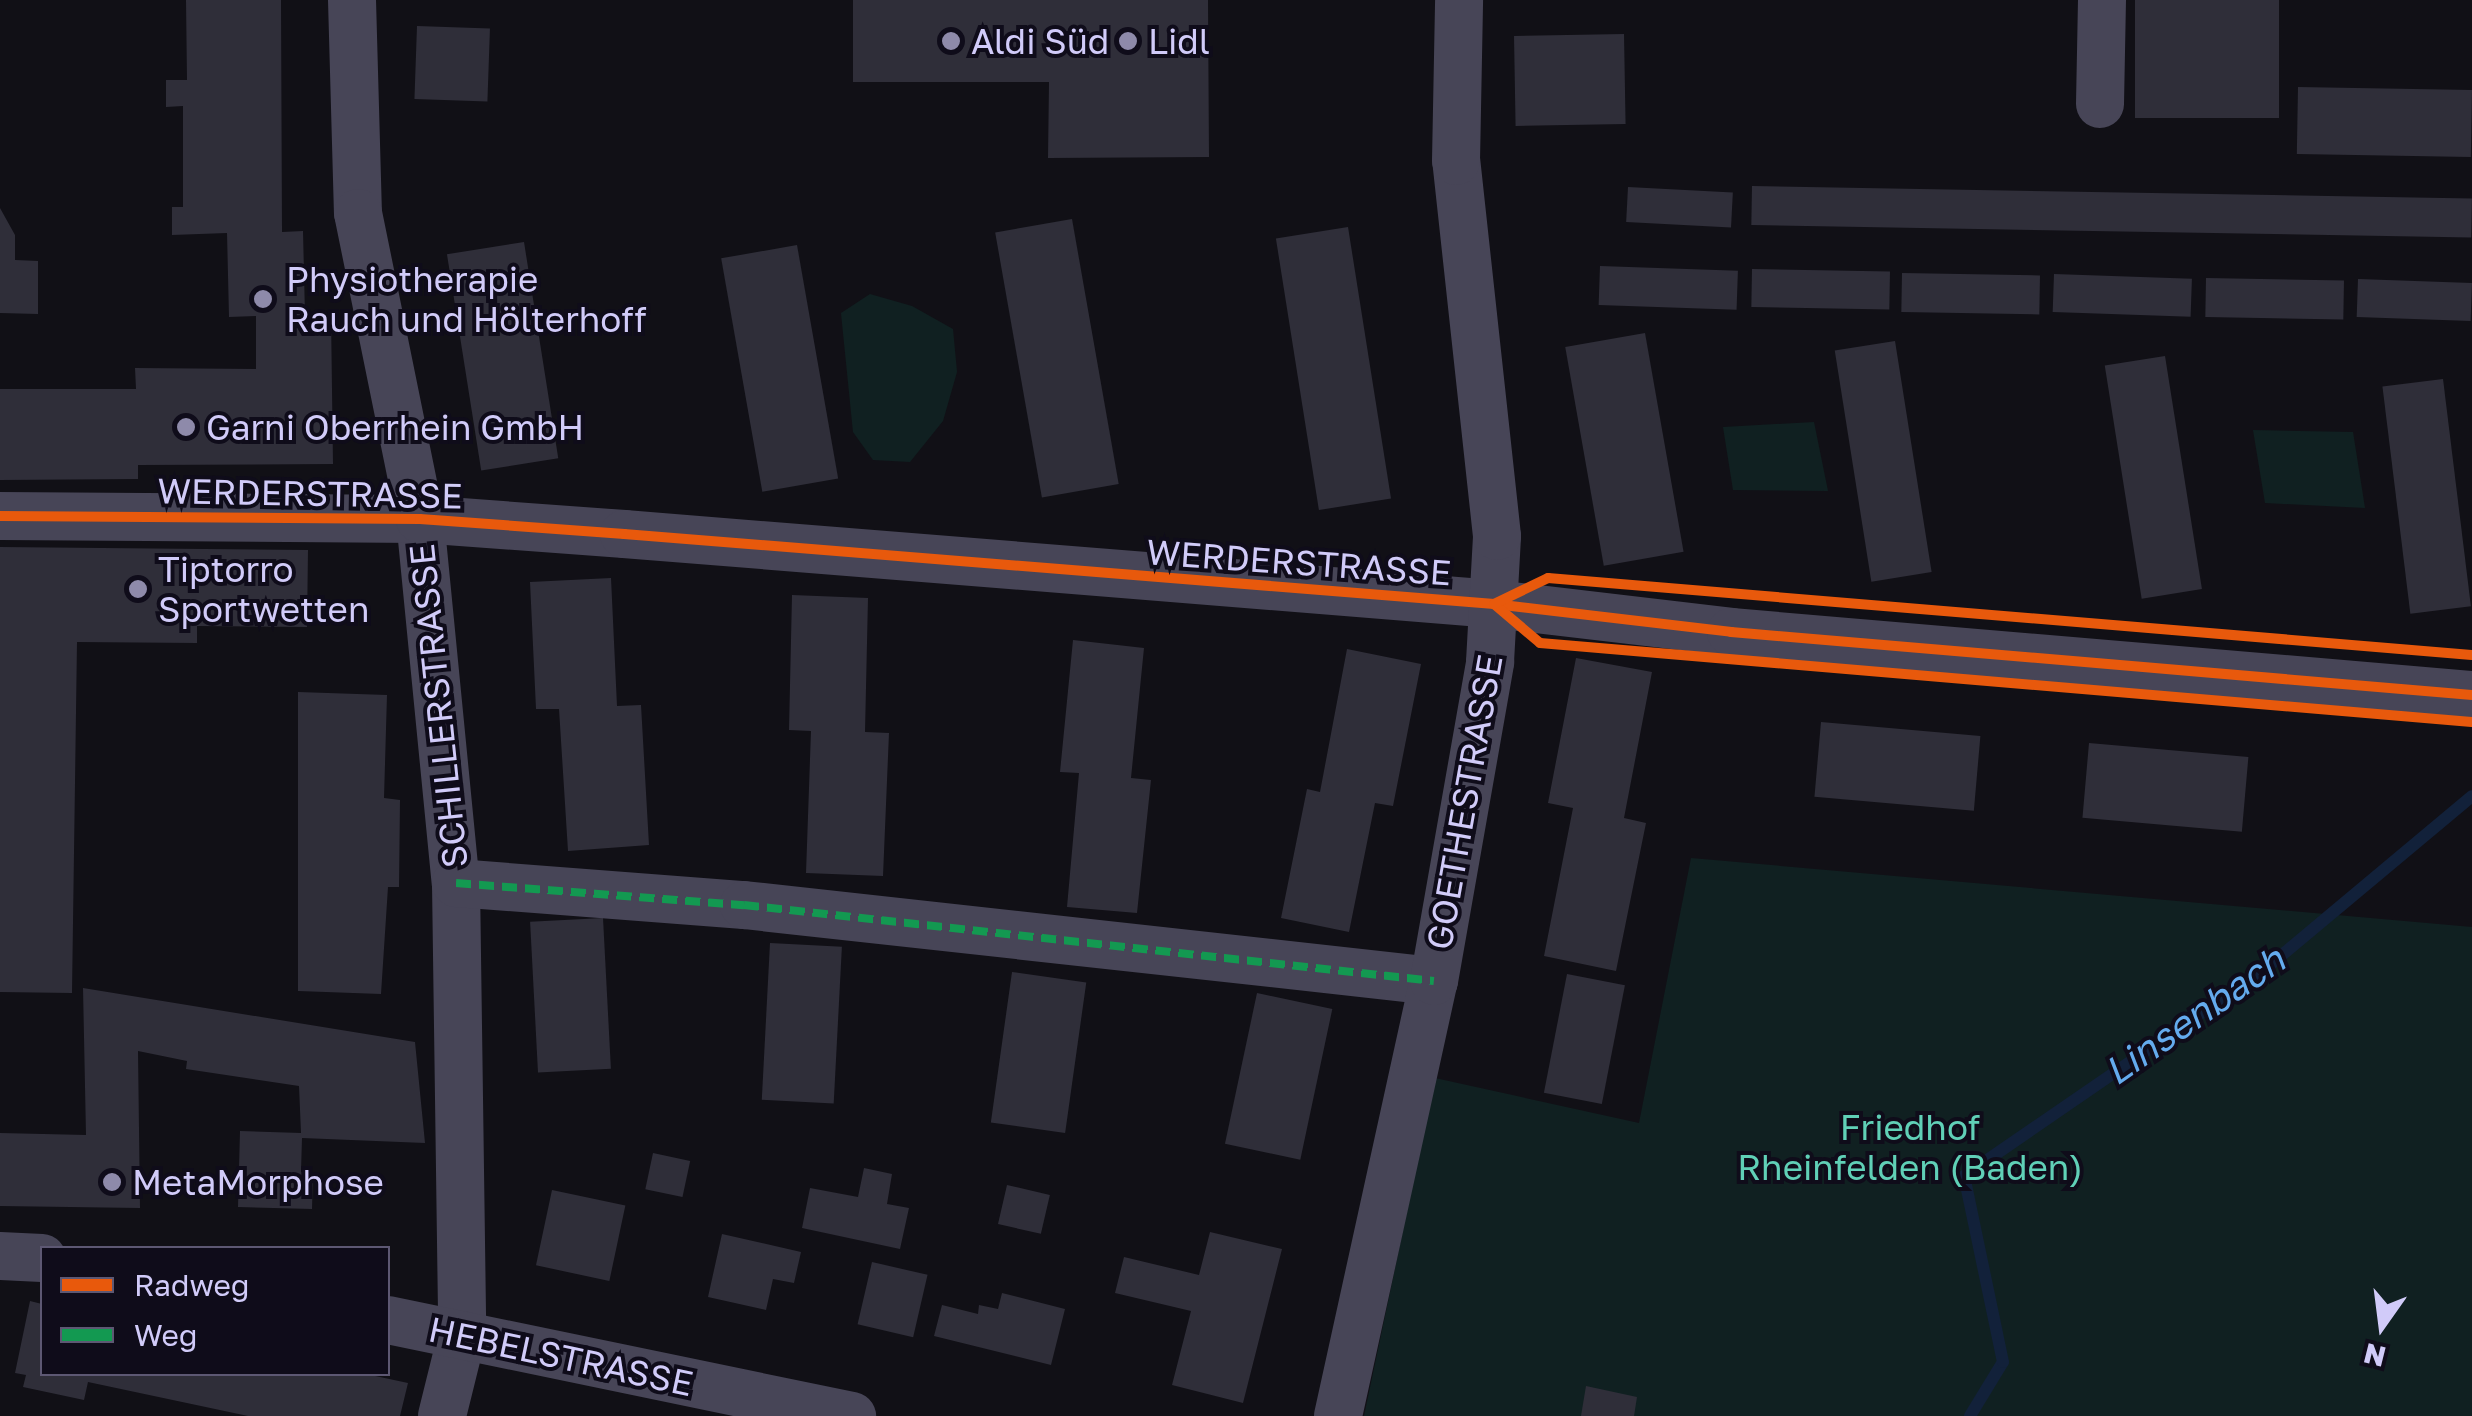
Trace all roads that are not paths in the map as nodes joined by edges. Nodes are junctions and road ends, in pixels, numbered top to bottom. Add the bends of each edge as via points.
1 (352, 0) edge
2 (1459, 0) edge
3 (2102, 0) edge
4 (2100, 104) dead end
5 (0, 516) edge
6 (420, 519) junction
7 (1494, 604) junction
8 (2472, 695) edge
9 (456, 883) junction
10 (1434, 981) junction
11 (0, 1256) edge
12 (40, 1258) edge
13 (390, 1320) edge
14 (462, 1335) junction
15 (442, 1416) edge
16 (852, 1416) edge
17 (1338, 1416) edge

1 - 6 street, SCHILLERSTRASSE via 358,213
2 - 7 street, GOETHESTRASSE via 1456,161 1497,536
3 - 4 street
5 - 6 street, WERDERSTRASSE
6 - 7 street, WERDERSTRASSE
6 - 9 street, SCHILLERSTRASSE
7 - 8 street, WERDERSTRASSE via 1731,632
7 - 10 street, GOETHESTRASSE via 1479,736
9 - 10 street via 744,905
9 - 14 street, SCHILLERSTRASSE
10 - 17 street, GOETHESTRASSE
11 - 12 street
13 - 14 street, HEBELSTRASSE
14 - 15 street, SCHILLERSTRASSE
14 - 16 street, HEBELSTRASSE

